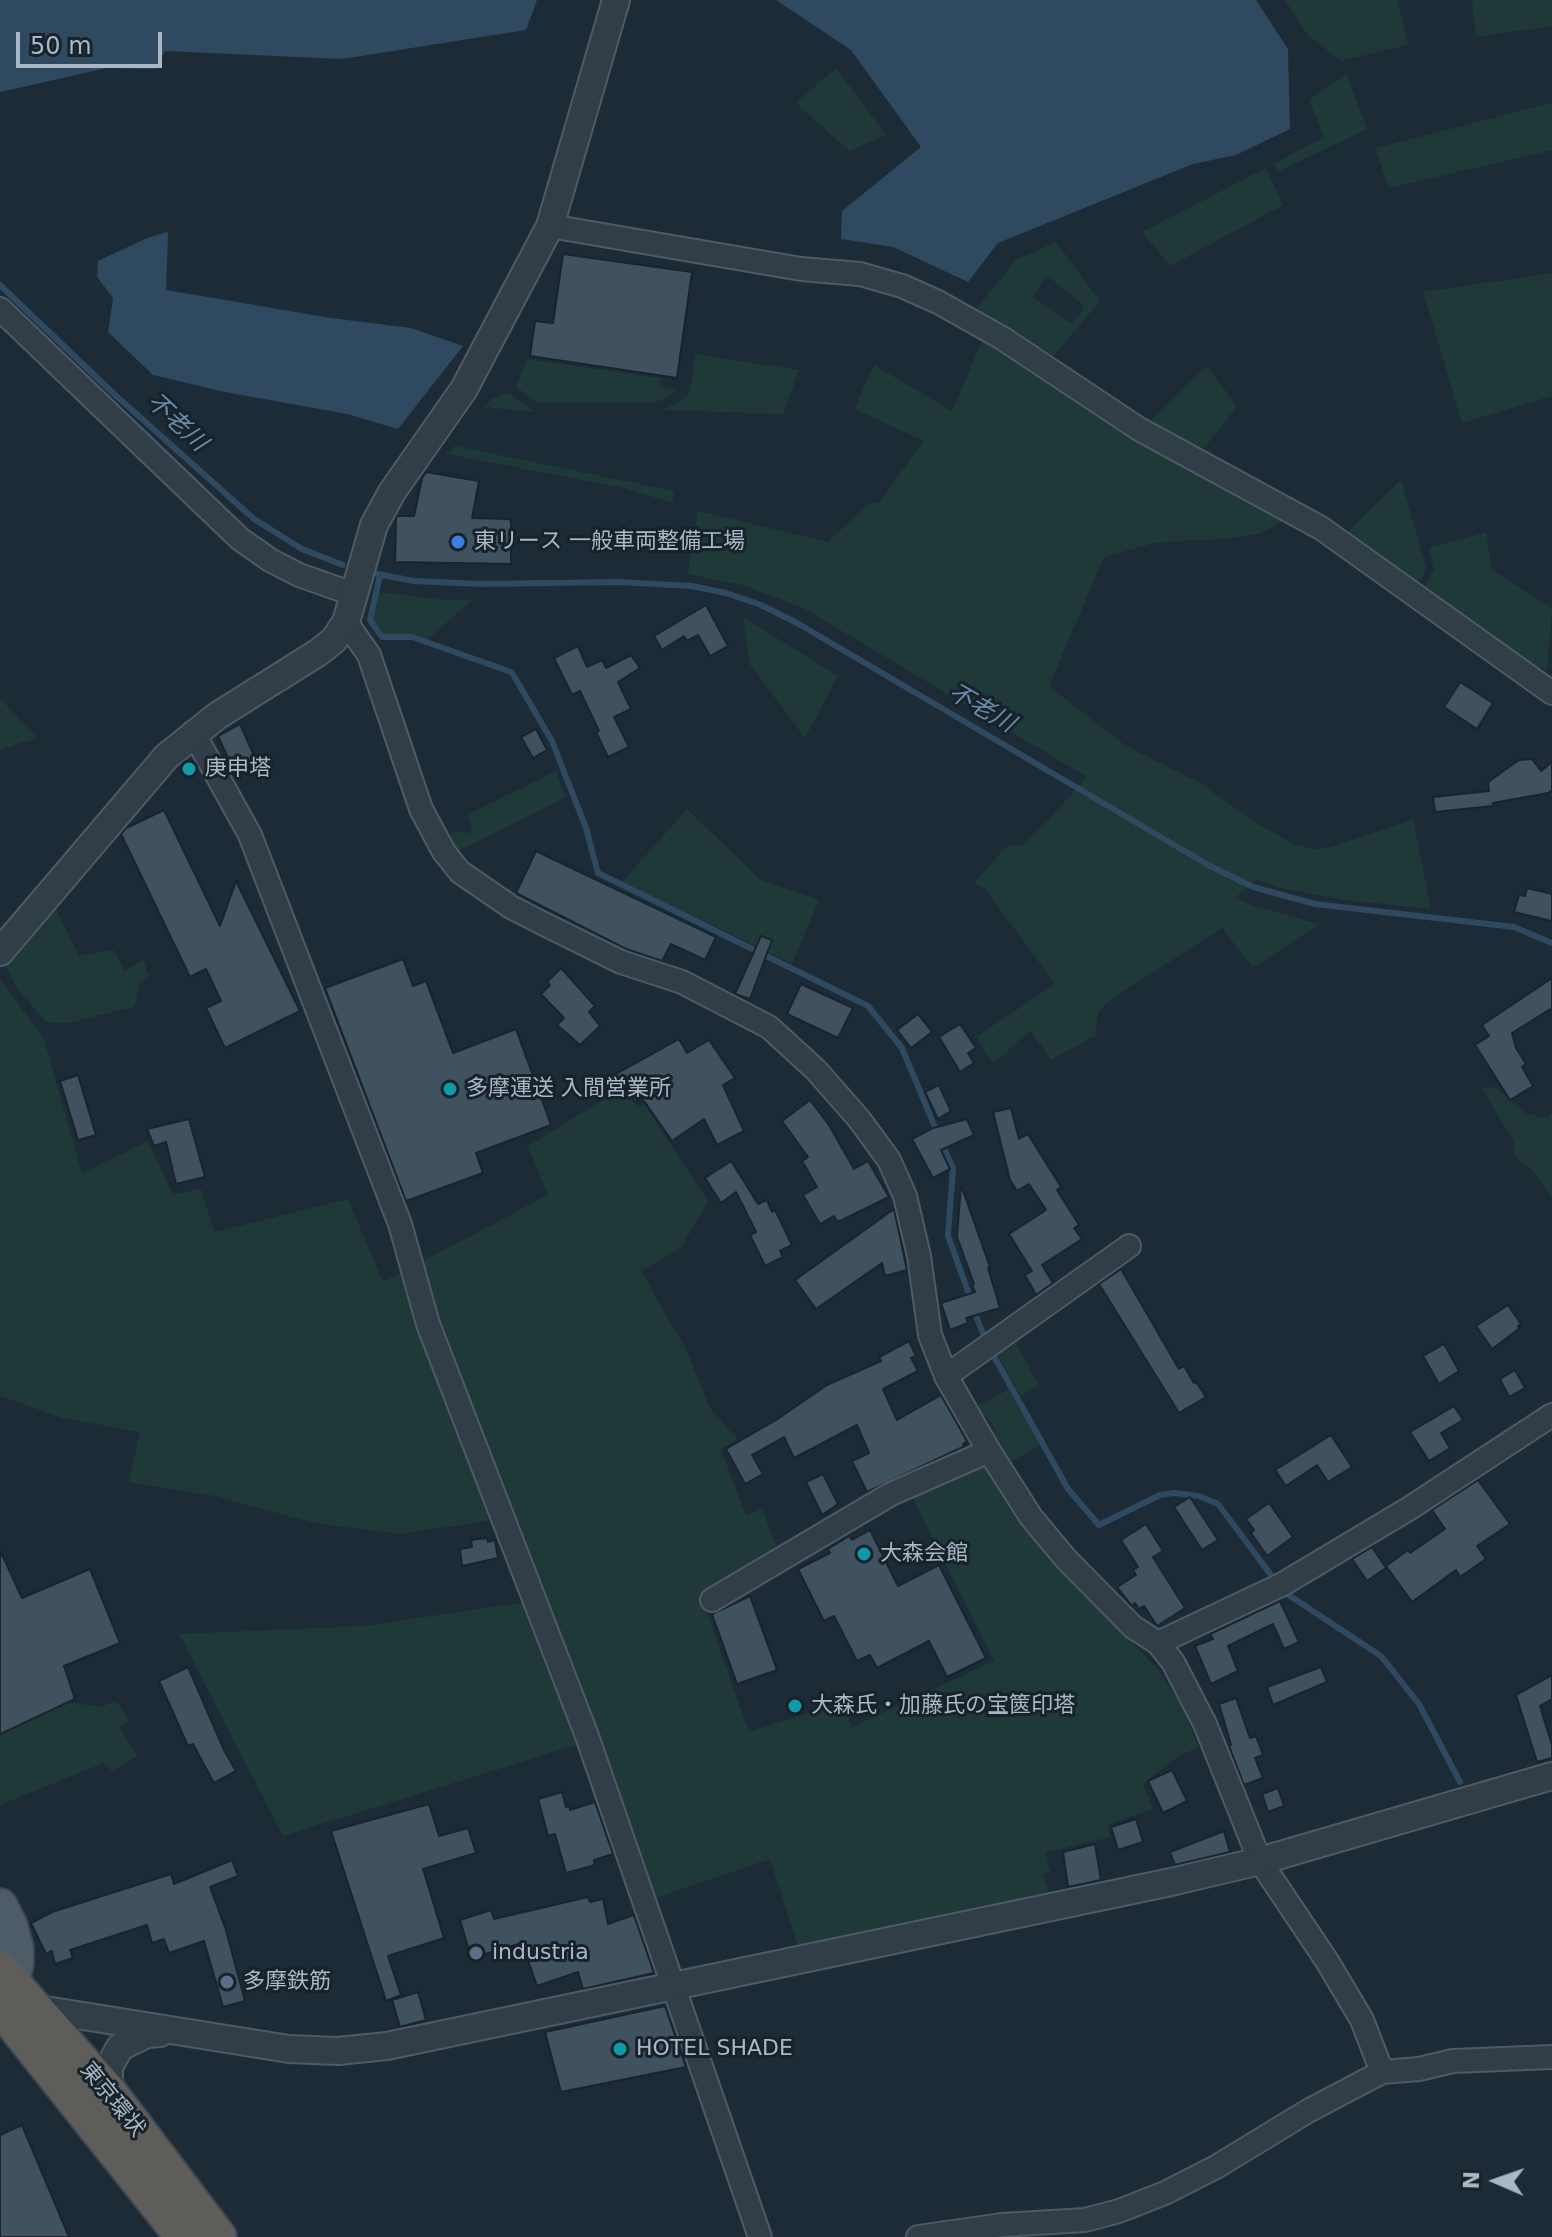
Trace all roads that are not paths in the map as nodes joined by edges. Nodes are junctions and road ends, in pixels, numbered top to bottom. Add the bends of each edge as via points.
1 (616, 0) edge
2 (550, 226) junction
3 (0, 309) edge
4 (353, 594) junction
5 (346, 622) junction
6 (1552, 693) edge
7 (193, 732) junction
8 (0, 952) edge
9 (1129, 1246) dead end
10 (946, 1376) junction
11 (1552, 1415) edge
12 (989, 1451) junction
13 (712, 1600) dead end
14 (1158, 1643) junction
15 (1552, 1776) edge
16 (1260, 1861) junction
17 (0, 1906) edge
18 (673, 1985) junction
19 (2, 1993) edge
20 (35, 2008) junction
21 (175, 2032) junction
22 (1552, 2057) edge
23 (1382, 2072) junction
24 (109, 2093) junction
25 (1075, 2229) edge
26 (184, 2237) edge
27 (218, 2237) edge
28 (760, 2237) edge
29 (918, 2237) edge

1 - 2 street
2 - 4 street via 464,389 374,525
2 - 6 street via 801,269 860,274 926,297 1002,338 1139,429 1321,528
3 - 4 street via 240,539 299,575
4 - 5 street
5 - 7 street via 319,652
5 - 10 street via 369,655 421,809 460,872 540,922 621,962 694,987 769,1027 859,1119 889,1160 905,1196 930,1335
7 - 8 street
7 - 18 street via 250,835 400,1224 428,1324 587,1736
9 - 10 street
10 - 12 street
11 - 14 street via 1283,1584
12 - 13 street via 891,1494
12 - 14 street via 1031,1517 1066,1559 1133,1627
14 - 16 street via 1205,1724
15 - 16 street
16 - 18 street
16 - 23 street via 1362,2020
17 - 19 main road via 16,1948
18 - 21 street via 387,2046 338,2051
18 - 28 street
19 - 20 highway, 東京環状
19 - 26 highway, 東京環状
20 - 21 street
20 - 24 highway, 東京環状
21 - 24 street via 147,2034 120,2047 109,2067
22 - 23 street via 1453,2061
23 - 25 street via 1216,2167
24 - 27 highway, 東京環状
25 - 29 street via 1002,2225

